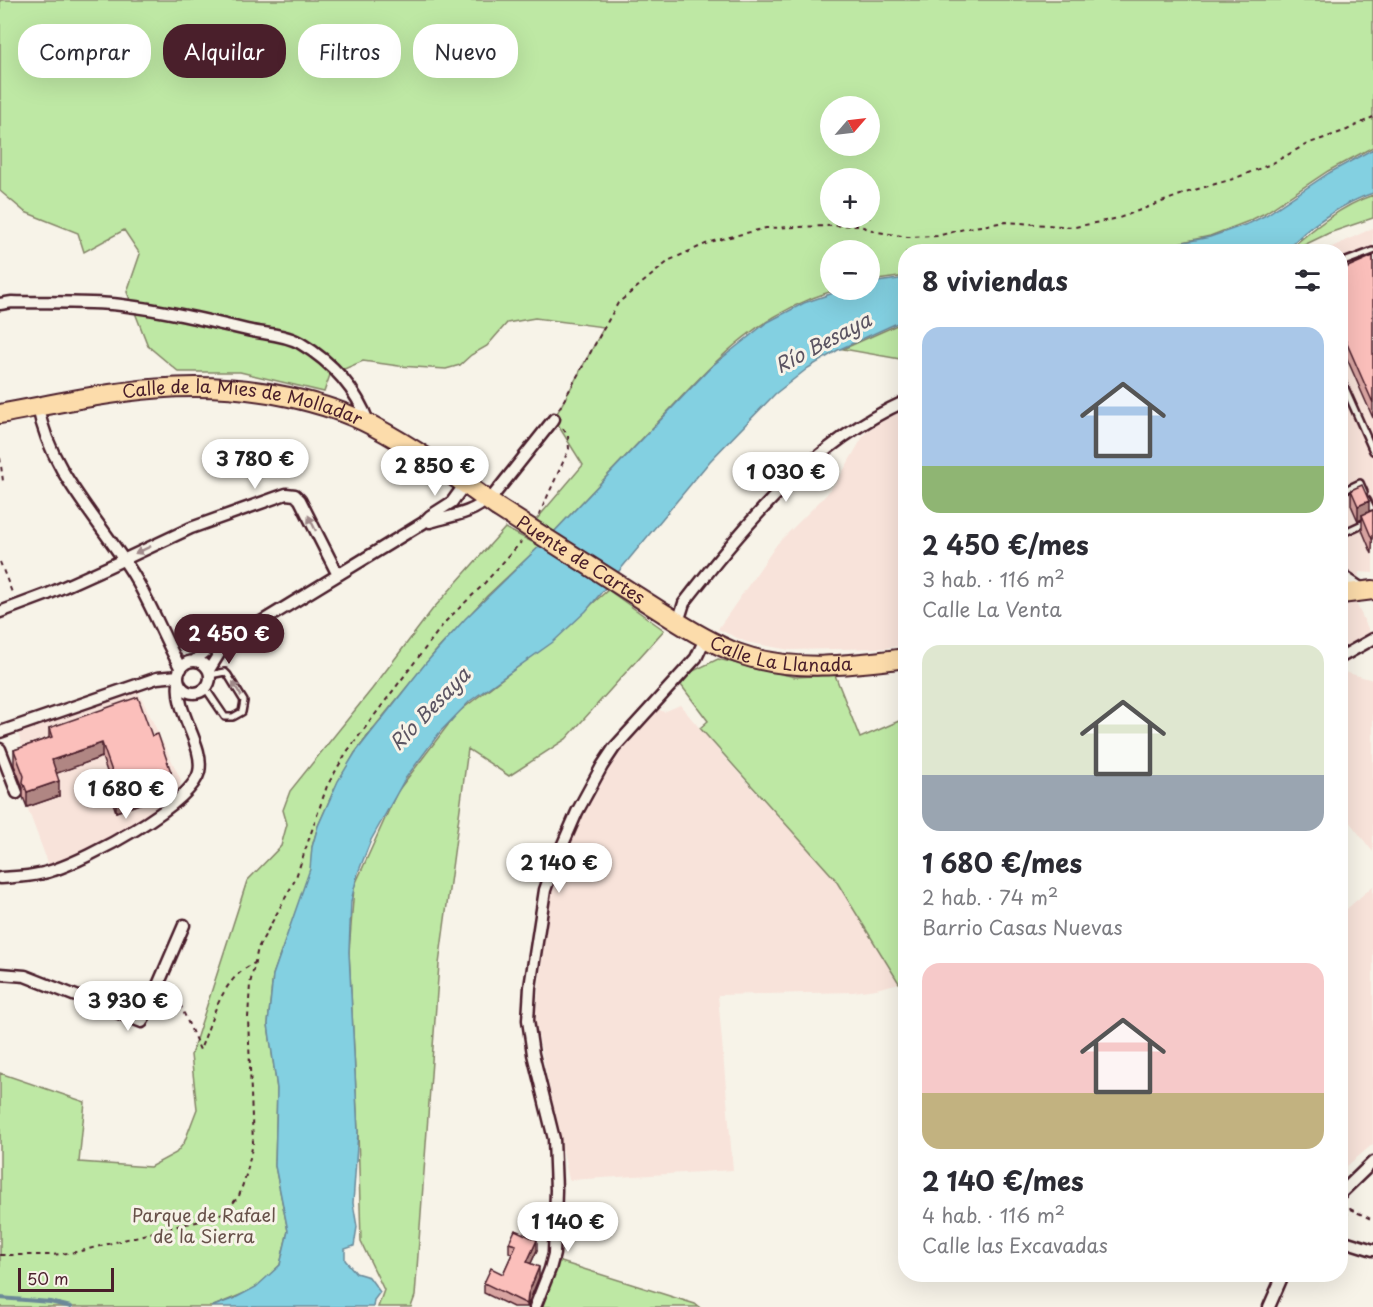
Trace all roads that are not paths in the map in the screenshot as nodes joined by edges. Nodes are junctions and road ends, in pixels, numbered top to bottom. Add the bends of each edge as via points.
1 (1373, 250) edge
2 (1348, 260) edge
3 (0, 304) edge
4 (1348, 395) edge
5 (898, 404) edge
6 (38, 407) junction
7 (0, 414) edge
8 (554, 419) road end
9 (369, 424) junction
10 (1373, 451) edge
11 (465, 484) junction
12 (1348, 489) edge
13 (491, 502) junction
14 (1373, 512) edge
15 (1373, 519) edge
16 (423, 523) junction
17 (1348, 531) edge
18 (123, 559) junction
19 (338, 575) junction
20 (0, 612) edge
21 (672, 618) junction
22 (705, 639) junction
23 (1373, 639) edge
24 (225, 644) junction
25 (1348, 653) edge
26 (898, 659) edge
27 (194, 661) junction
28 (210, 673) junction
29 (180, 676) junction
30 (206, 689) junction
31 (191, 693) junction
32 (182, 709) junction
33 (0, 732) edge
34 (0, 749) edge
35 (17, 793) dead end
36 (0, 878) edge
37 (184, 925) dead end
38 (0, 974) edge
39 (1373, 1162) edge
40 (1348, 1186) edge
41 (1348, 1242) edge
42 (1373, 1250) edge
43 (1279, 1282) edge
44 (536, 1307) edge
45 (1269, 1307) edge

1 - 2 lane
3 - 9 street via 120,305 286,338 328,361 356,396
4 - 10 lane
5 - 21 street via 850,431 779,490
6 - 7 highway, Calle de la Mies de Molladar
6 - 9 highway, Calle de la Mies de Molladar via 131,390 213,386 304,400
6 - 18 street via 47,440 66,477
8 - 13 street
9 - 11 highway, Calle de la Mies de Molladar
11 - 13 highway, Calle de la Mies de Molladar
11 - 16 street via 452,502
12 - 14 lane via 1360,483
13 - 16 street
13 - 21 highway, Puente de Cartes, bridge
15 - 17 lane
16 - 19 street
19 -> 18 street via 304,506 289,494 190,528
18 - 20 street
18 - 29 street via 168,644
19 - 24 street
21 - 22 highway, Calle La Llanada
22 - 26 highway, Calle La Llanada via 746,656 787,664
22 - 44 street via 696,658 602,766 577,812 545,890 528,1020 554,1139 556,1190 554,1254
23 - 25 street
24 - 27 street via 216,645
24 - 28 street
27 - 28 street via 204,664
27 - 29 street via 185,664
28 - 30 street
30 -> 28 lane via 225,717 237,716 243,710 244,701 228,675
29 - 31 street via 185,691
29 - 32 street
29 - 33 street via 147,681
30 - 31 street
31 - 32 street
32 - 36 street via 199,765 197,776 183,793 142,827 68,865
34 - 35 street
37 - 38 street via 142,1022 25,976
39 - 40 street
41 - 42 street
43 - 45 street

